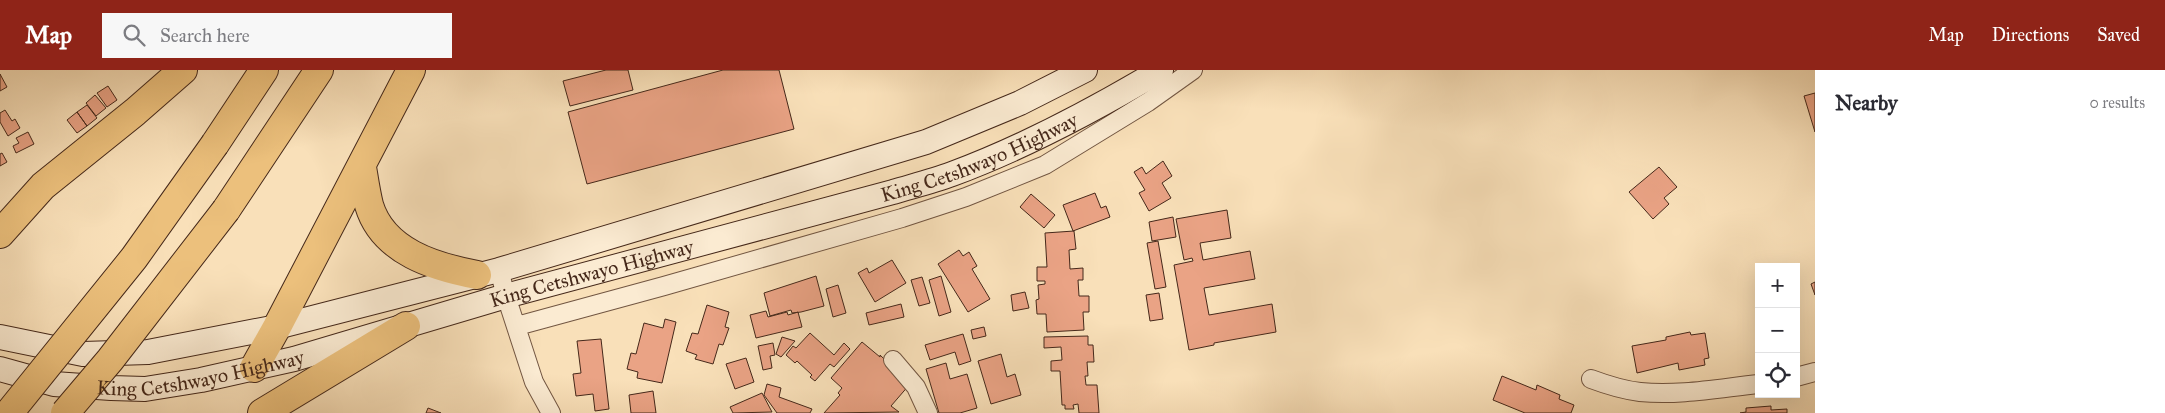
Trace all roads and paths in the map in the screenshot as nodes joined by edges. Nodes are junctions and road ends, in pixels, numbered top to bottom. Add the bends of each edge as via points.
1 (183, 70) edge
2 (264, 70) edge
3 (319, 70) edge
4 (411, 70) edge
5 (1086, 70) edge
6 (1161, 70) edge
7 (1193, 70) edge
8 (362, 167) junction
9 (43, 186) junction
10 (0, 216) edge
11 (0, 234) edge
12 (488, 273) junction
13 (506, 296) junction
14 (406, 326) junction
15 (516, 326) junction
16 (278, 327) junction
17 (0, 337) edge
18 (893, 360) dead end
19 (0, 368) edge
20 (254, 368) junction
21 (1815, 372) edge
22 (1800, 376) edge
23 (1591, 379) dead end
24 (1755, 384) edge
25 (9, 413) edge
26 (65, 413) edge
27 (262, 413) edge
28 (551, 413) edge
29 (928, 413) edge

1 - 9 highway
2 - 25 highway, bridge via 134,258
3 - 26 highway, bridge via 226,210
4 - 8 highway
5 - 12 main road, King Cetshwayo Highway via 1020,103 926,142
6 - 13 main road, King Cetshwayo Highway via 1022,146 951,175
7 - 15 street via 1148,102 1045,165 966,197 902,218
8 - 12 highway via 370,207 382,228 400,248 427,262
8 - 16 highway
9 - 10 highway
9 - 11 highway
12 - 13 street
12 - 16 main road, King Cetshwayo Highway
13 - 14 main road, King Cetshwayo Highway
13 - 15 street
14 - 20 main road, King Cetshwayo Highway
14 - 27 highway
15 - 28 street via 534,382
16 - 17 main road, King Cetshwayo Highway via 148,352 83,354
16 - 20 highway
18 - 29 street via 916,387
19 - 20 main road, King Cetshwayo Highway via 54,384 144,389
21 - 22 street
23 - 24 street via 1640,392 1682,392

